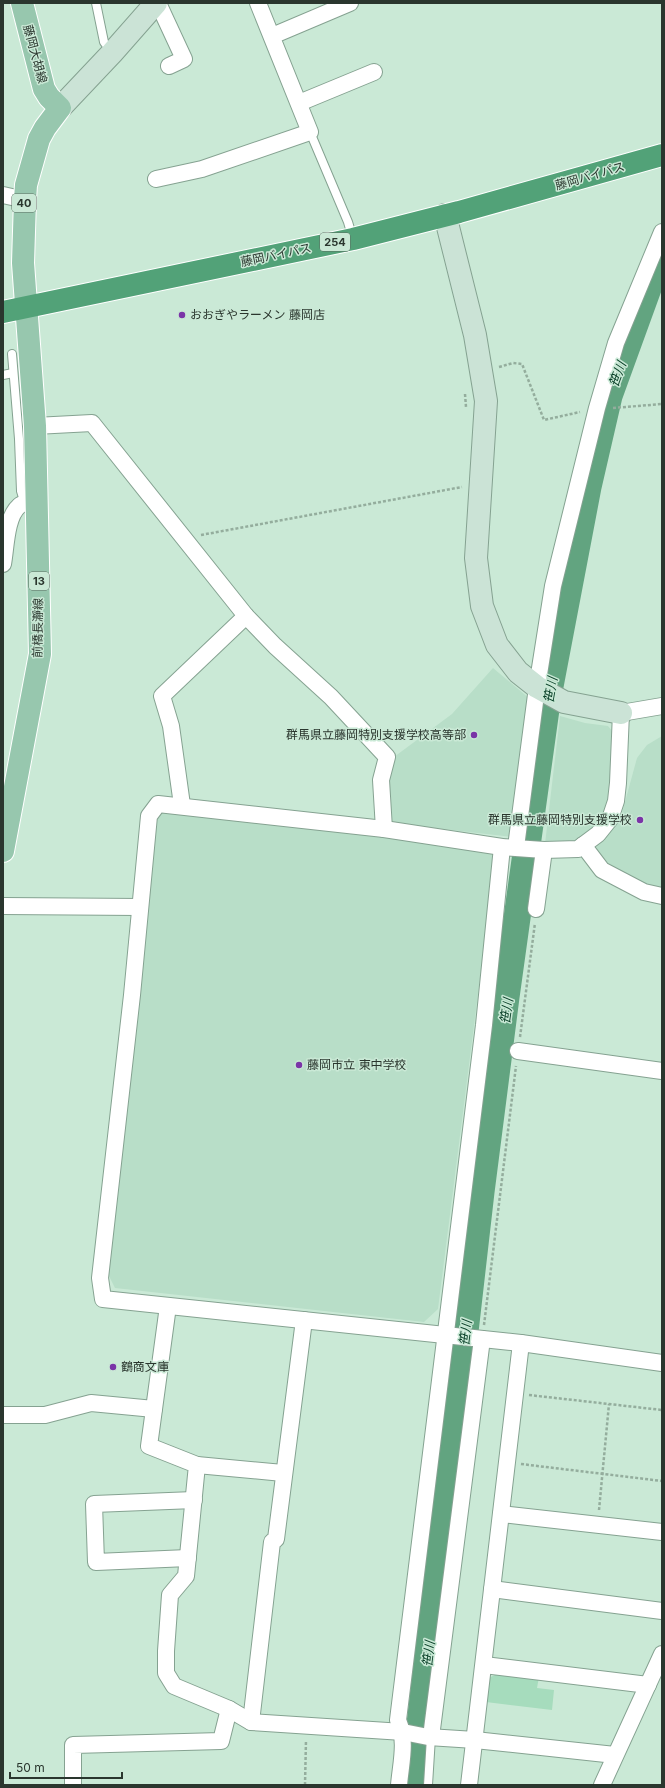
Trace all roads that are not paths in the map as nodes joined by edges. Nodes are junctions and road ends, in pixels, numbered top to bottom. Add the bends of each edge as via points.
1 (22, 3) edge
2 (96, 3) edge
3 (157, 3) edge
4 (258, 3) edge
5 (350, 3) edge
6 (272, 36) junction
7 (112, 53) junction
8 (169, 66) dead end
9 (374, 72) dead end
10 (299, 103) junction
11 (60, 108) junction
12 (310, 132) junction
13 (662, 156) edge
14 (156, 179) dead end
15 (3, 195) edge
16 (24, 200) junction
17 (445, 215) junction
18 (662, 232) edge
19 (353, 239) junction
20 (25, 307) junction
21 (3, 312) edge
22 (12, 354) dead end
23 (13, 373) junction
24 (3, 375) edge
25 (36, 426) junction
26 (31, 502) junction
27 (3, 564) edge
28 (246, 616) junction
29 (543, 691) junction
30 (662, 706) edge
31 (621, 713) junction
32 (182, 805) junction
33 (384, 829) junction
34 (583, 845) junction
35 (509, 847) junction
36 (544, 850) junction
37 (3, 851) edge
38 (662, 896) edge
39 (3, 906) edge
40 (140, 906) junction
41 (536, 909) road end
42 (518, 1051) road end
43 (662, 1071) edge
44 (168, 1306) junction
45 (304, 1320) junction
46 (451, 1336) junction
47 (479, 1339) junction
48 (521, 1343) junction
49 (662, 1363) edge
50 (154, 1409) junction
51 (3, 1415) edge
52 (197, 1465) junction
53 (283, 1473) junction
54 (194, 1500) junction
55 (502, 1514) junction
56 (662, 1532) edge
57 (188, 1558) junction
58 (492, 1589) junction
59 (662, 1611) edge
60 (662, 1654) edge
61 (484, 1664) junction
62 (648, 1685) junction
63 (229, 1709) junction
64 (251, 1722) junction
65 (407, 1733) junction
66 (429, 1737) junction
67 (475, 1740) junction
68 (615, 1754) junction
69 (73, 1785) edge
70 (399, 1785) edge
71 (428, 1785) edge
72 (469, 1785) edge
73 (602, 1785) edge

1 - 11 main road, 藤岡大胡線 via 44,89
2 - 7 lane via 104,42
3 - 7 street
3 - 8 street via 184,59
4 - 6 street
5 - 6 street
6 - 10 street
7 - 11 street
9 - 10 street
10 - 12 street
11 - 16 main road, 40 via 39,139
12 - 14 street via 202,169
12 - 19 lane
13 - 17 highway, 藤岡バイパス / 254
15 - 16 street
16 - 20 main road, 40
17 - 19 highway, 藤岡バイパス / 254
17 - 29 street via 475,335 486,401 476,558 482,606 497,645 518,672
18 - 29 street via 616,343 597,408 553,586
19 - 20 highway, 藤岡バイパス / 254
20 - 21 highway, 藤岡バイパス / 254
20 - 25 main road, 前橋長瀞線 / 13
22 - 23 lane
23 - 24 lane
23 - 26 lane via 21,491
25 - 26 main road, 前橋長瀞線 / 13
25 - 28 street via 92,423 182,539
26 - 27 street via 20,504 10,521
26 - 37 main road, 前橋長瀞線 / 13 via 40,654
28 - 32 street via 162,696 171,726
28 - 33 street via 331,697 387,757 381,780
29 - 31 street via 564,702
29 - 35 street
30 - 31 street
31 - 34 street via 618,783 614,807 610,819 598,834
32 - 33 street
32 - 40 street via 158,804 149,816
33 - 35 street
34 - 36 street via 578,849
34 - 38 street via 602,870 644,892
35 - 36 street
35 - 46 street via 484,1025
36 - 41 street
39 - 40 street
40 - 44 street via 100,1278 103,1299
42 - 43 street
44 - 45 street
44 - 50 street
45 - 46 street
45 - 53 street
46 - 47 street
46 - 65 street via 398,1720
47 - 48 street
47 - 66 street
48 - 49 street
48 - 55 street
50 - 51 street via 91,1403 45,1415
50 - 52 street via 149,1446
52 - 53 street
52 - 54 street
53 - 64 street via 276,1539 272,1542
54 - 57 street
54 - 57 street via 94,1504 96,1562
55 - 56 street
55 - 58 street
57 - 63 street via 186,1576 170,1595 166,1673 174,1686
58 - 59 street
58 - 61 street
60 - 62 street
61 - 62 street
61 - 67 street
62 - 68 street
63 - 64 street
63 - 69 street via 221,1741 73,1745
64 - 65 street
65 - 66 street
65 - 70 street
66 - 67 street
66 - 71 lane
67 - 68 street
67 - 72 street
68 - 73 street

